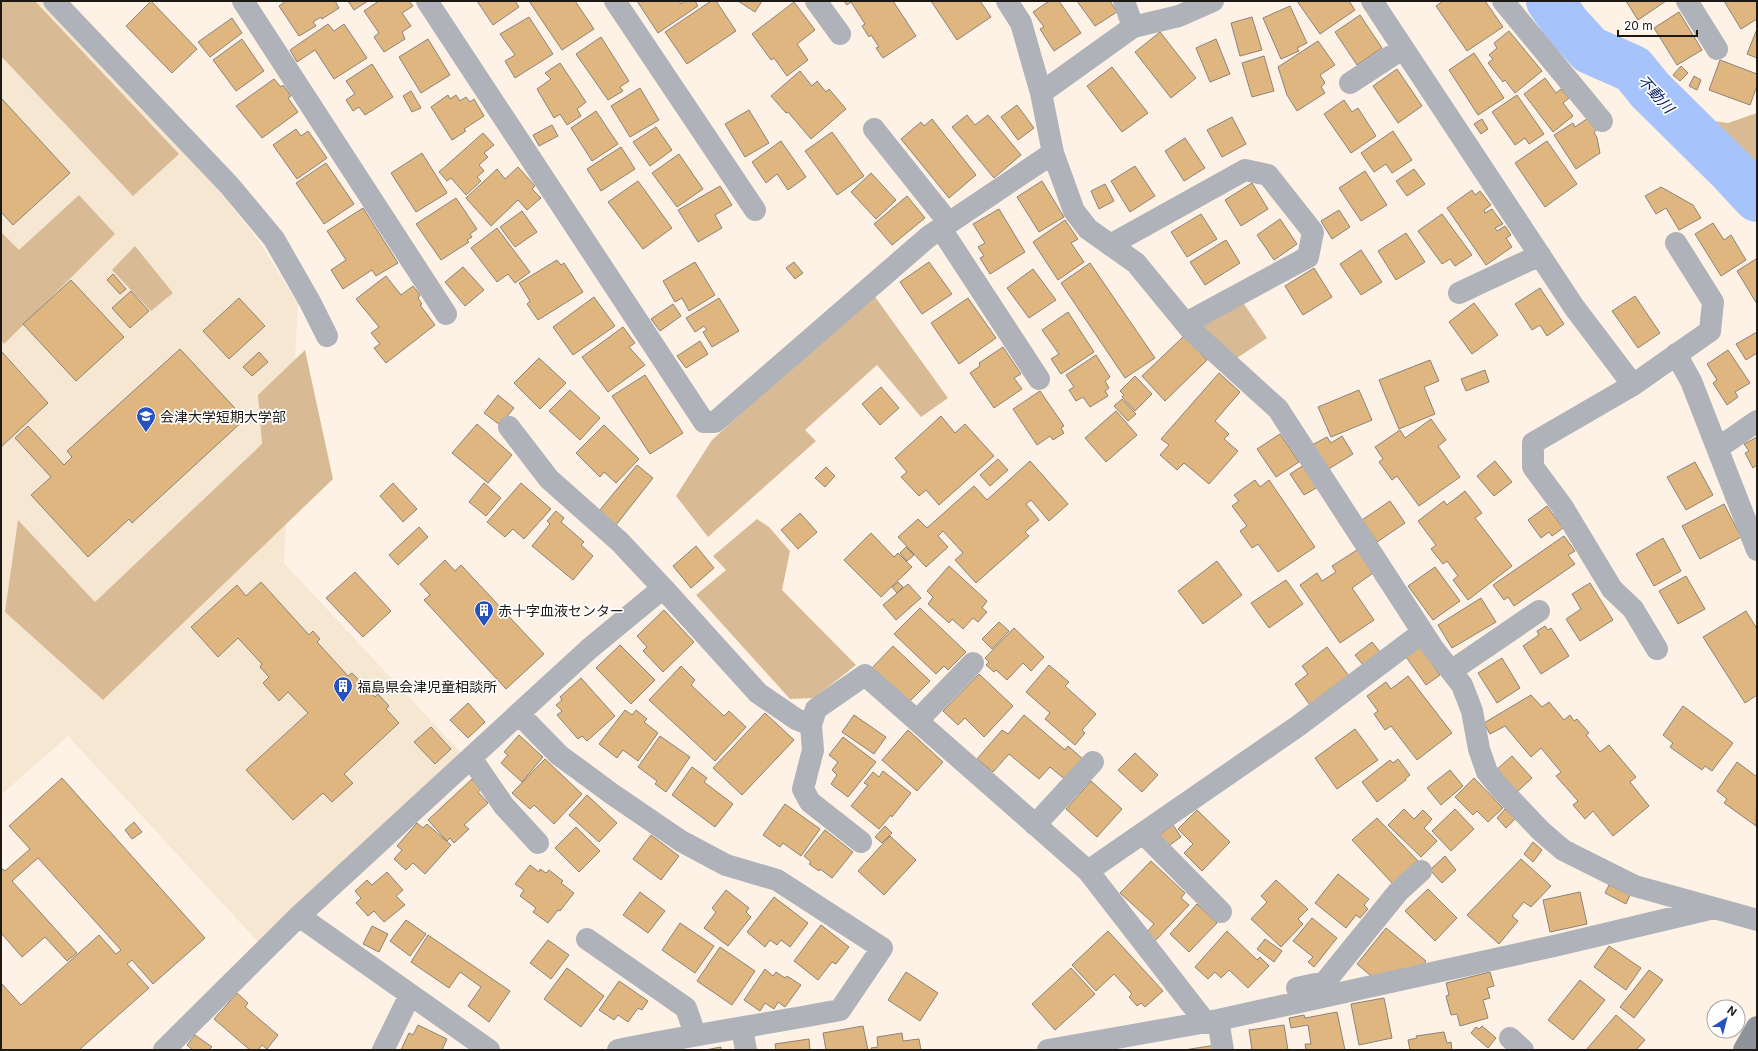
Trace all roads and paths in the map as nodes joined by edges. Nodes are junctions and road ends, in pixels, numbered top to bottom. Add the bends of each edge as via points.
1 (54, 1) edge
2 (243, 1) edge
3 (427, 1) edge
4 (615, 1) edge
5 (816, 1) edge
6 (1008, 1) edge
7 (1124, 1) edge
8 (1213, 1) edge
9 (1372, 1) edge
10 (1503, 1) edge
11 (1688, 1) edge
12 (1133, 27) junction
13 (840, 34) dead end
14 (1402, 49) junction
15 (1717, 49) dead end
16 (1350, 83) dead end
17 (1041, 92) junction
18 (1602, 120) dead end
19 (874, 129) dead end
20 (1053, 153) junction
21 (755, 210) dead end
22 (945, 226) junction
23 (1676, 243) dead end
24 (1110, 245) junction
25 (1540, 255) junction
26 (1459, 293) dead end
27 (446, 314) dead end
28 (1186, 323) junction
29 (327, 336) dead end
30 (1676, 354) junction
31 (1039, 379) dead end
32 (1633, 385) junction
33 (1757, 420) edge
34 (508, 427) dead end
35 (1718, 448) junction
36 (1757, 550) edge
37 (663, 588) junction
38 (1539, 611) dead end
39 (1423, 632) junction
40 (1657, 649) dead end
41 (973, 663) dead end
42 (1451, 671) junction
43 (519, 714) junction
44 (917, 721) junction
45 (811, 725) junction
46 (471, 758) junction
47 (1093, 762) dead end
48 (1035, 825) junction
49 (1143, 833) junction
50 (861, 842) dead end
51 (538, 843) dead end
52 (1421, 870) dead end
53 (1088, 871) junction
54 (1715, 908) junction
55 (1222, 912) dead end
56 (299, 916) junction
57 (1757, 920) edge
58 (587, 939) dead end
59 (410, 995) junction
60 (1207, 1018) junction
61 (1757, 1027) edge
62 (695, 1034) junction
63 (744, 1040) edge
64 (164, 1050) edge
65 (383, 1050) edge
66 (489, 1050) edge
67 (618, 1050) edge
68 (1048, 1050) edge
69 (1223, 1050) edge
70 (1744, 1050) edge

1 - 29 street via 224,180 274,239
2 - 27 street
3 - 22 street via 704,422 715,422 928,237
4 - 21 street
5 - 13 street
6 - 17 street via 1021,23
7 - 12 street
8 - 12 street via 1179,16
9 - 14 street
10 - 18 street
11 - 15 street
12 - 17 street
14 - 16 street
14 - 25 street
17 - 20 street
19 - 22 street
20 - 22 street
20 - 24 street via 1074,211 1088,229
22 - 31 street
23 - 30 street via 1713,302 1710,331
24 - 28 street via 1136,263
24 - 28 street via 1245,170 1268,175 1313,232 1308,257
25 - 26 street
25 - 32 street via 1574,307
28 - 39 street via 1278,408
30 - 32 street
30 - 35 street via 1692,381
32 - 40 street via 1532,443 1532,467 1562,506 1612,589 1633,609
33 - 35 street
34 - 37 street via 549,480 620,542
35 - 36 street
37 - 43 street via 589,649
37 - 45 street via 758,693 796,720
38 - 42 street
39 - 42 street
39 - 49 street via 1298,726
41 - 44 street
42 - 54 street via 1462,685 1472,711 1479,749 1487,772 1541,831 1564,850 1635,886
43 - 46 street
43 - 63 street via 559,755 681,841 726,865 777,880 882,948 840,1010
44 - 45 street via 865,675 816,709
44 - 48 street
45 - 50 street via 813,750 803,789 810,802
46 - 51 street via 504,806
46 - 56 street
47 - 48 street
48 - 53 street
49 - 53 street
49 - 55 street
52 - 60 street via 1398,892 1325,982
53 - 60 street
54 - 57 street
54 - 60 street via 1554,946
56 - 59 street
56 - 64 street
58 - 62 street via 686,1008
59 - 65 street
59 - 66 street
60 - 68 street
60 - 69 street
61 - 70 street
62 - 63 street
62 - 67 street

